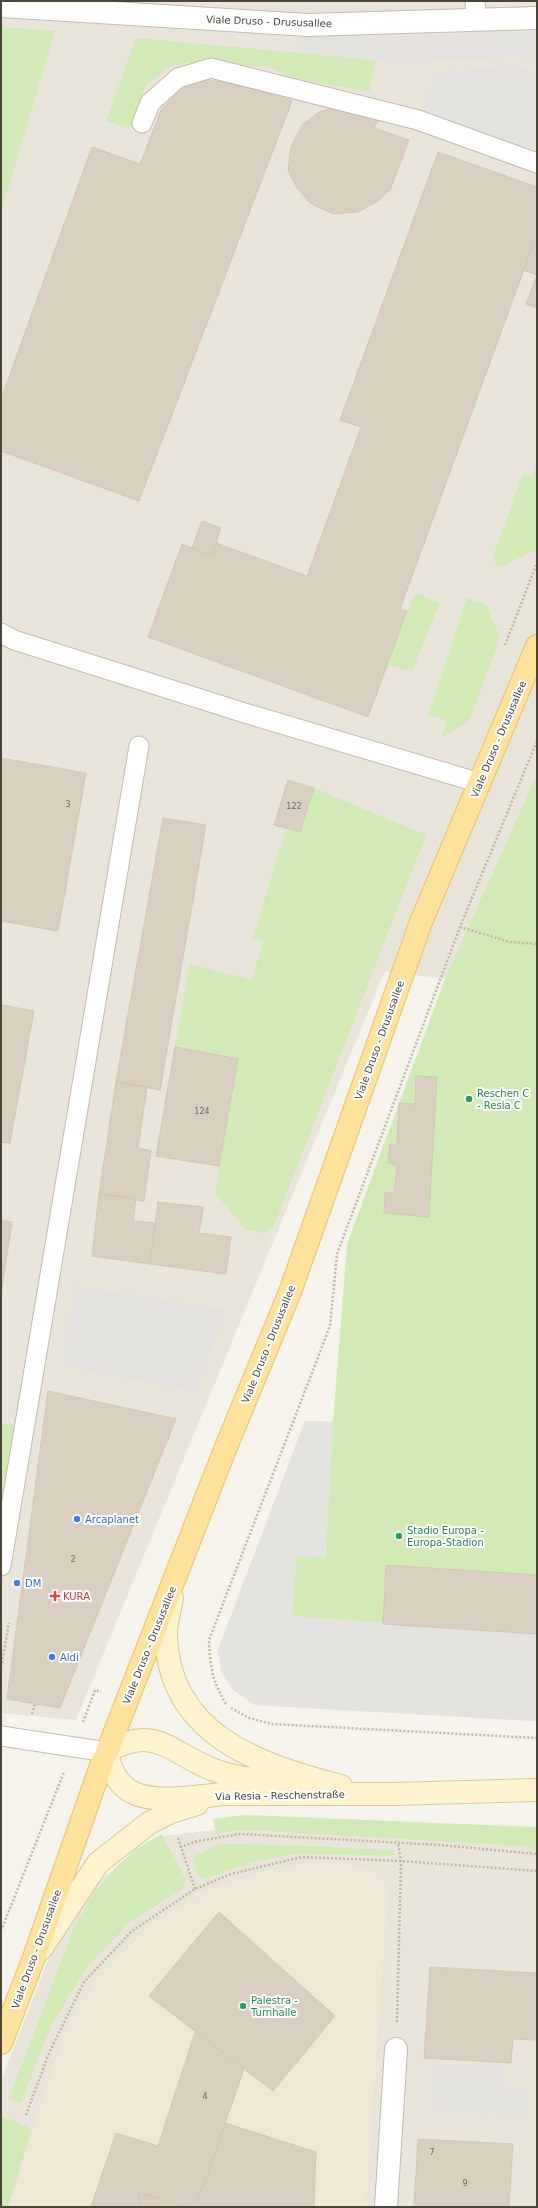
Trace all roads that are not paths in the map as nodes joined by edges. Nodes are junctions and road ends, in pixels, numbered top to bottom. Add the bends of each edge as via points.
1 (1, 6) edge
2 (126, 8) edge
3 (476, 10) edge
4 (537, 18) edge
5 (142, 123) dead end
6 (537, 163) edge
7 (1, 633) edge
8 (537, 646) edge
9 (139, 746) dead end
10 (480, 784) junction
11 (1, 1566) edge
12 (176, 1578) junction
13 (1, 1736) edge
14 (105, 1756) junction
15 (537, 1790) edge
16 (360, 1791) junction
17 (249, 1794) junction
18 (394, 1794) junction
19 (33, 1960) junction
20 (1, 2043) edge
21 (396, 2049) road end
22 (386, 2207) edge

1 - 2 street, Viale Druso - Drususallee
2 - 3 street, Viale Druso - Drususallee via 308,25
3 - 4 street, Viale Druso - Drususallee
5 - 6 lane via 150,103 178,78 211,68 418,120
7 - 10 lane via 14,640 52,652
8 - 10 main road, Viale Druso - Drususallee
9 - 11 lane
10 - 12 main road, Viale Druso - Drususallee via 421,922 290,1292 224,1452
12 - 14 main road, Viale Druso - Drususallee
12 - 16 main road via 166,1637 173,1678 188,1708 215,1735 249,1755 305,1777
13 - 14 lane
14 - 16 main road, Via Resia - Reschenstraße via 128,1741 146,1739 161,1743 216,1771 255,1780
14 - 17 main road, Via Resia - Reschenstraße via 120,1782 137,1795 153,1799
14 - 19 main road, Viale Druso - Drususallee
15 - 18 main road, Via Resia - Reschenstraße
16 - 18 main road, Via Resia - Reschenstraße
17 - 18 main road, Via Resia - Reschenstraße
17 - 19 main road via 201,1803 171,1812 149,1823 98,1863
19 - 20 main road, Viale Druso - Drususallee
21 - 22 street

